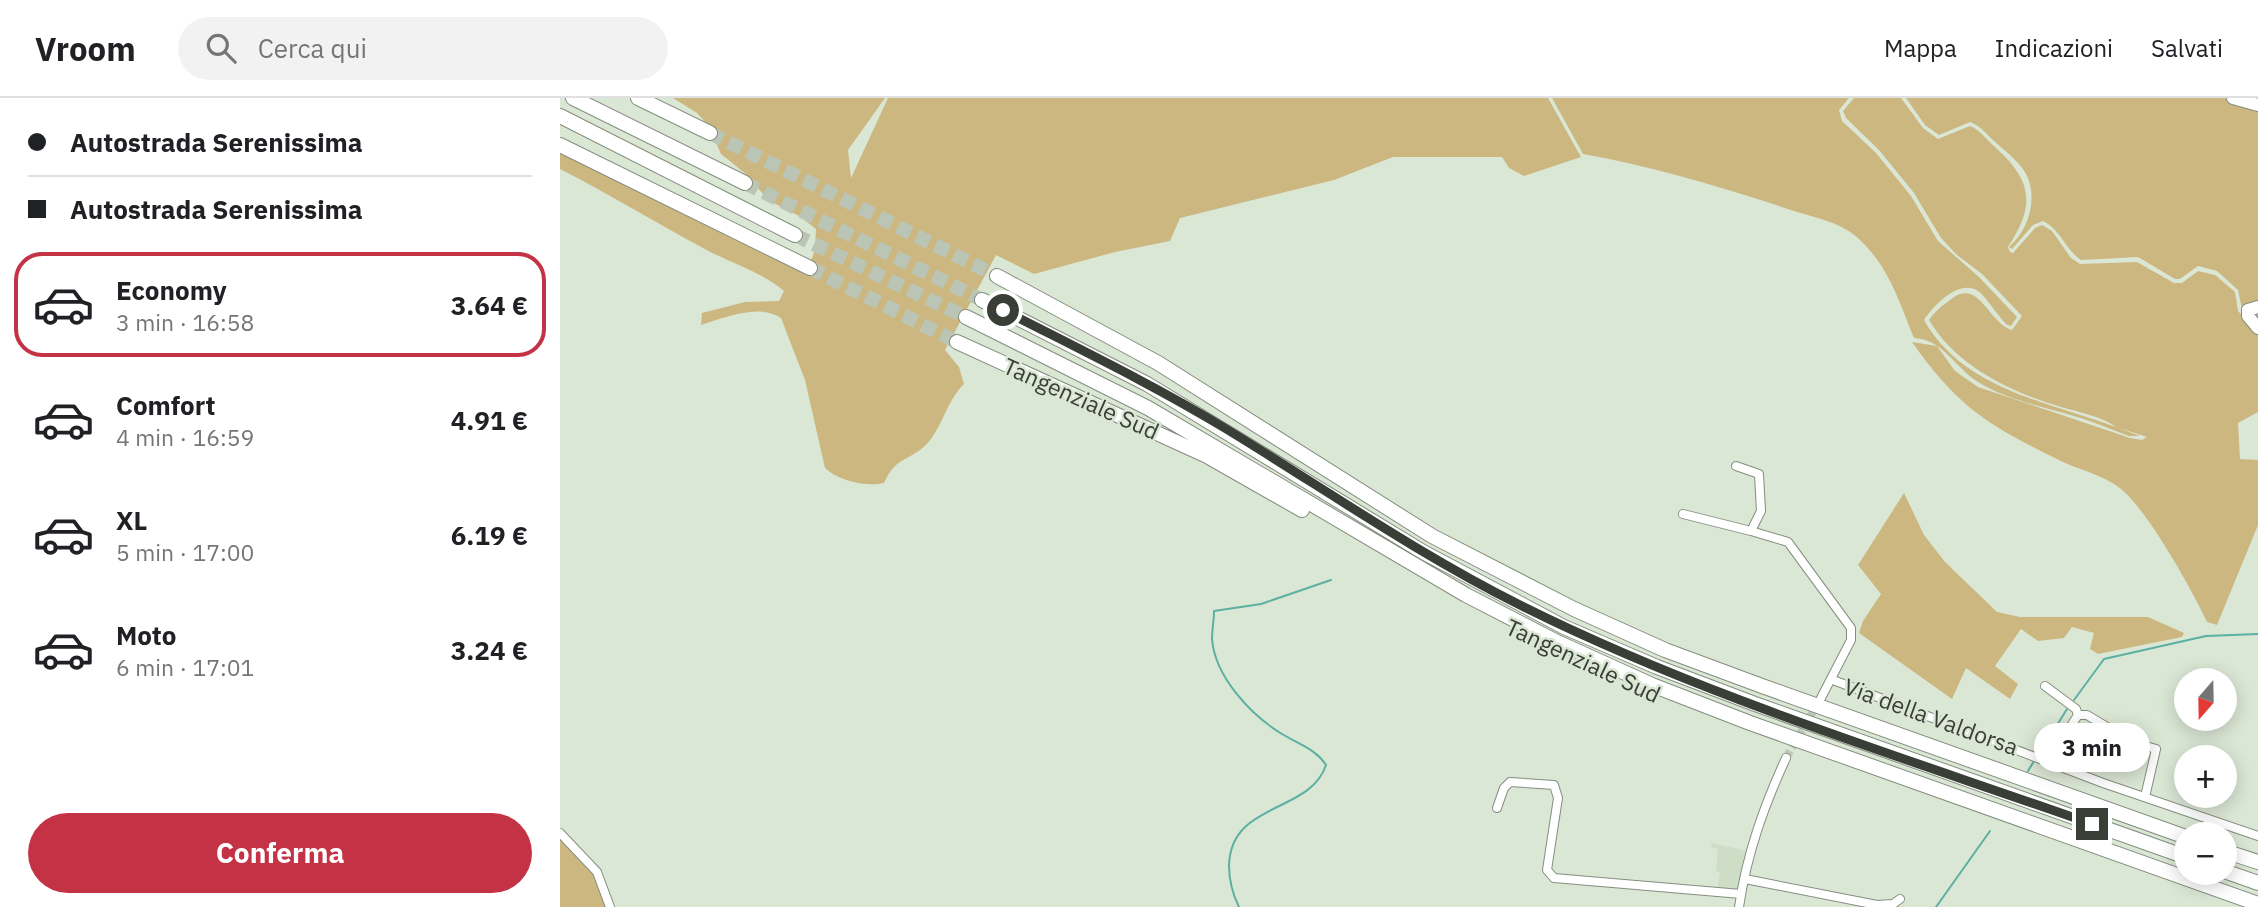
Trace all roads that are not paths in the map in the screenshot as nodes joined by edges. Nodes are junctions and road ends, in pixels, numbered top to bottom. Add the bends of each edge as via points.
1 (573, 98) edge
2 (638, 98) edge
3 (2233, 98) edge
4 (2258, 105) edge
5 (560, 116) edge
6 (710, 133) tunnel mouth
7 (560, 145) edge
8 (744, 183) tunnel mouth
9 (796, 235) tunnel mouth
10 (810, 268) tunnel mouth
11 (997, 275) tunnel mouth
12 (982, 300) tunnel mouth
13 (2258, 307) edge
14 (966, 317) tunnel mouth
15 (2258, 328) edge
16 (957, 342) tunnel mouth
17 (1736, 466) dead end
18 (1683, 514) dead end
19 (1751, 531) junction
20 (1833, 680) junction
21 (2045, 687) dead end
22 (1821, 698) tunnel mouth
23 (2078, 715) junction
24 (2106, 727) dead end
25 (2122, 738) dead end
26 (1786, 758) tunnel mouth
27 (2049, 760) junction
28 (2145, 797) junction
29 (1497, 808) dead end
30 (560, 833) edge
31 (2174, 833) edge
32 (2258, 836) edge
33 (2174, 853) edge
34 (2237, 855) edge
35 (2258, 862) edge
36 (2237, 876) edge
37 (1745, 879) junction
38 (2258, 883) edge
39 (1741, 894) junction
40 (1900, 899) dead end
41 (2258, 904) edge
42 (610, 907) edge
43 (1740, 907) edge
44 (2241, 907) edge

1 - 8 highway
2 - 6 highway
3 - 4 street
5 - 9 highway
7 - 10 highway
11 - 31 highway via 1158,363 1432,536 1574,609 1750,682
12 - 33 highway via 1147,384 1423,552 1564,627 1755,704
13 - 15 street via 2248,310 2248,316
14 - 41 highway, Tangenziale Sud via 1148,408 1466,596 1557,642 1750,723
16 - 44 highway, Tangenziale Sud via 1207,456 1461,604 1648,693
17 - 19 street via 1759,474 1761,511
18 - 19 street, Via della Valdorsa
19 - 20 street, Via della Valdorsa via 1788,542 1845,616 1851,640
20 - 22 street
20 - 27 street, Via della Valdorsa
21 - 23 street
23 - 24 street via 2087,715
23 - 27 street
25 - 28 street via 2156,749
26 - 37 street via 1761,815
27 - 28 street, Via della Valdorsa
28 - 32 street, Via della Valdorsa
29 - 39 street via 1510,782 1554,785 1558,798 1547,870 1554,878
30 - 42 street via 597,872
34 - 35 highway
36 - 38 highway
37 - 39 street
37 - 40 street via 1877,905
39 - 43 street

